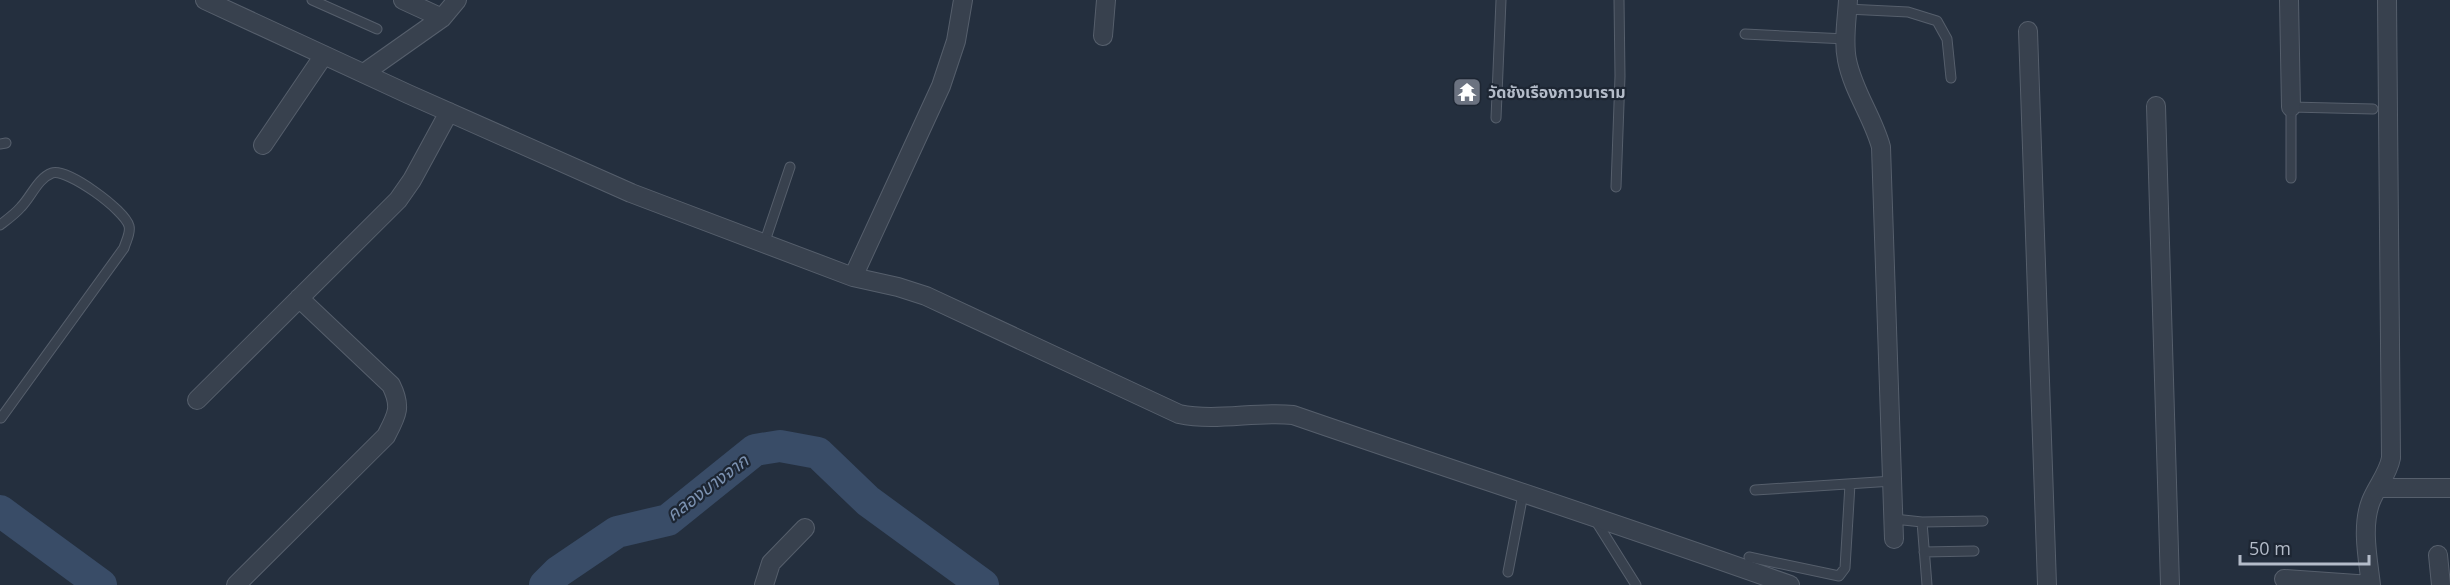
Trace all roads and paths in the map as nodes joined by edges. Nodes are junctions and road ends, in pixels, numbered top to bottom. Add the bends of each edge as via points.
1 (206, 0) edge
2 (312, 0) edge
3 (403, 0) edge
4 (457, 0) edge
5 (963, 0) edge
6 (1106, 0) edge
7 (1501, 0) edge
8 (1619, 0) edge
9 (2289, 0) edge
10 (2387, 0) edge
11 (1847, 5) edge
12 (442, 18) junction
13 (377, 29) dead end
14 (2028, 31) dead end
15 (1745, 34) dead end
16 (1103, 36) dead end
17 (1846, 39) junction
18 (324, 55) junction
19 (364, 73) junction
20 (1951, 78) dead end
21 (2156, 106) dead end
22 (2291, 107) junction
23 (2373, 109) dead end
24 (449, 112) junction
25 (1496, 118) dead end
26 (263, 145) dead end
27 (790, 167) dead end
28 (2291, 178) dead end
29 (1616, 187) dead end
30 (0, 225) edge
31 (765, 244) junction
32 (853, 277) junction
33 (299, 298) junction
34 (197, 400) dead end
35 (1, 418) edge
36 (1893, 481) junction
37 (1850, 484) junction
38 (2378, 488) junction
39 (2450, 488) edge
40 (1755, 490) dead end
41 (1523, 494) junction
42 (1593, 516) junction
43 (1894, 519) junction
44 (1983, 521) dead end
45 (1922, 522) junction
46 (805, 528) dead end
47 (1894, 539) dead end
48 (1974, 551) dead end
49 (1924, 552) junction
50 (2438, 555) dead end
51 (1749, 557) dead end
52 (1508, 572) dead end
53 (2284, 579) dead end
54 (236, 585) edge
55 (764, 585) edge
56 (1636, 585) edge
57 (1790, 585) edge
58 (1927, 585) edge
59 (2047, 585) edge
60 (2170, 585) edge
61 (2371, 585) edge
62 (2441, 585) edge

1 - 18 street
2 - 13 lane
3 - 12 street
4 - 12 street
5 - 32 street via 956,41 941,86
6 - 16 street
7 - 25 lane
8 - 29 lane
9 - 22 street
10 - 38 street via 2391,458
11 - 17 street
11 - 20 lane via 1908,12 1937,21 1947,39
12 - 19 street
14 - 59 street
15 - 17 lane
17 - 36 street via 1850,73 1876,127 1881,147
18 - 19 street
18 - 26 street
19 - 24 street
21 - 60 street
22 - 23 lane
22 - 28 lane
24 - 31 street via 631,193
24 - 33 street via 398,200
27 - 31 lane
30 - 35 lane via 23,205 45,176 55,172 83,183 121,213 129,225 124,248
31 - 32 street
32 - 41 street via 926,296 1179,414 1200,418 1293,414
33 - 34 street
33 - 54 street via 391,386 398,400 396,418 386,436
36 - 37 lane
36 - 43 street
37 - 40 lane
37 - 51 lane via 1845,568 1839,576
38 - 39 street
38 - 61 street via 2368,513 2366,540
41 - 42 street
41 - 52 lane
42 - 56 lane
42 - 57 street
43 - 45 lane
43 - 47 street
44 - 45 lane
45 - 49 lane
46 - 55 street via 771,563
48 - 49 lane
49 - 58 lane
50 - 62 street
53 - 61 street

